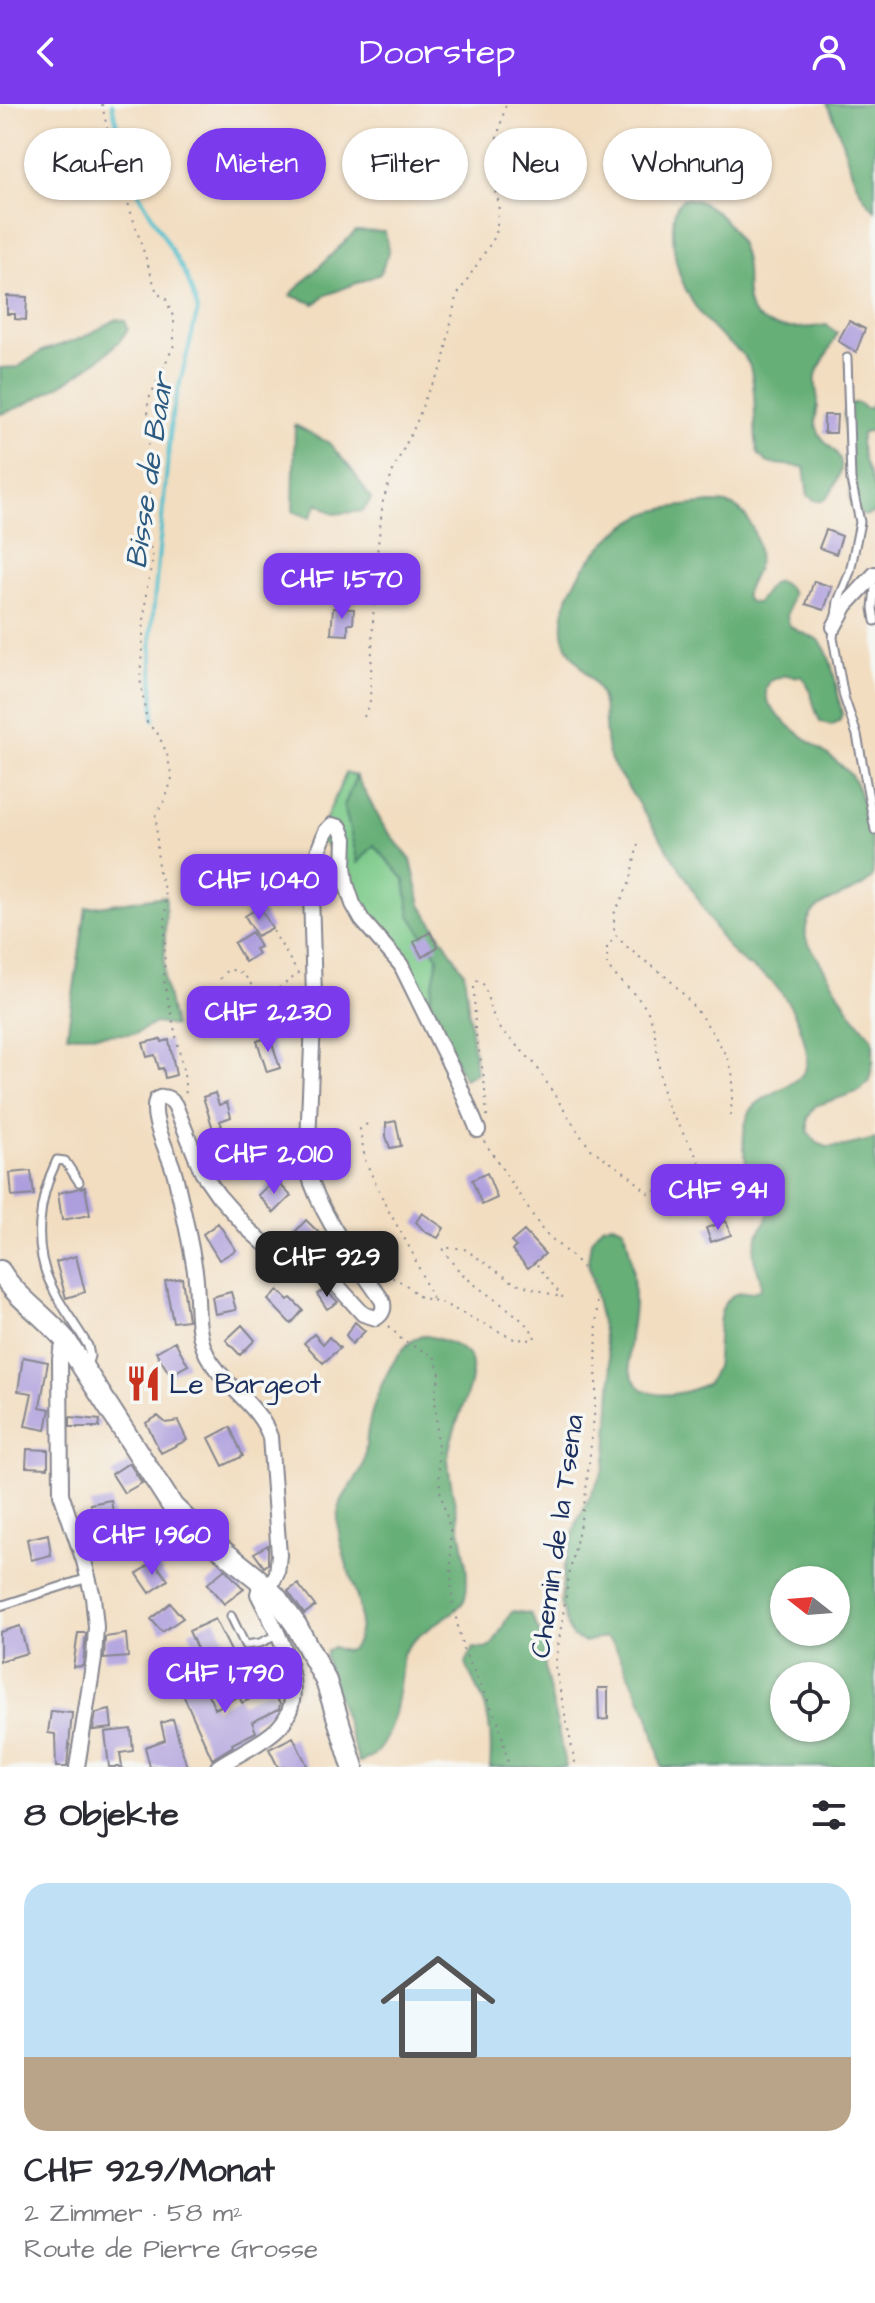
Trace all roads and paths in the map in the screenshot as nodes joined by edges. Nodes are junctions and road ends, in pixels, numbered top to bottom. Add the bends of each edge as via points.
1 (102, 104) edge
2 (506, 104) edge
3 (847, 358) dead end
4 (875, 574) edge
5 (875, 587) edge
6 (875, 621) edge
7 (834, 627) junction
8 (364, 717) dead end
9 (875, 830) edge
10 (638, 844) dead end
11 (273, 931) dead end
12 (616, 936) junction
13 (298, 974) junction
14 (220, 979) dead end
15 (314, 996) junction
16 (186, 1097) dead end
17 (731, 1121) dead end
18 (367, 1124) dead end
19 (478, 1130) junction
20 (79, 1182) dead end
21 (535, 1262) dead end
22 (371, 1266) dead end
23 (0, 1271) edge
24 (433, 1300) junction
25 (379, 1316) junction
26 (66, 1341) junction
27 (85, 1368) junction
28 (75, 1428) dead end
29 (95, 1428) dead end
30 (88, 1578) junction
31 (265, 1586) junction
32 (0, 1606) edge
33 (231, 1616) dead end
34 (279, 1634) junction
35 (77, 1767) edge
36 (218, 1767) edge
37 (353, 1767) edge
38 (509, 1767) edge
39 (576, 1767) edge

1 - 16 path via 157,293 166,299 174,319 174,345 148,401 147,534 153,558 140,678 147,723 158,734 172,778 156,815 158,868 166,896 164,980
2 - 8 path via 492,157 499,203 496,235 456,297 442,368 383,501 370,701
3 - 7 lane via 851,480 860,522
4 - 7 street
5 - 6 lane
7 - 9 lane via 844,697 857,735
10 - 12 path via 630,882 614,914
11 - 13 path
12 - 17 path via 667,978 716,1040 733,1076
12 - 19 path via 607,947 607,966 649,1015 664,1096 697,1157 709,1192 707,1205 691,1206 664,1177 655,1192 648,1193 591,1149 535,1064 499,1028 485,986 478,980 475,1029 488,1113
13 - 14 path via 264,999 240,972 227,970
13 - 15 path via 306,992
15 - 19 street via 311,893 322,840 328,827 338,825 345,834 344,866 353,904 401,965
15 - 25 street via 307,1168 344,1244 382,1300
18 - 24 path via 360,1129 365,1160
19 - 39 path, Chemin de la Tsena via 543,1231 580,1264 597,1292 596,1398 585,1500 555,1666
20 - 27 lane via 65,1161 57,1160 42,1208 39,1243 51,1286 88,1346
21 - 24 path via 563,1298 513,1282 463,1248 443,1248 469,1280 527,1323 534,1340 514,1339
22 - 24 path via 421,1298
23 - 26 main road
25 - 31 street via 366,1316 335,1283 274,1252 248,1229 206,1179 175,1105 166,1097 157,1099 156,1120 193,1258 203,1343 220,1374 259,1416 270,1437 279,1555 276,1577
25 - 38 path via 403,1341 434,1356 440,1374 435,1392 440,1491 450,1529 452,1600 463,1649 499,1723
26 - 27 main road
26 - 30 street via 60,1359 60,1483
27 - 31 main road via 173,1507
28 - 29 path
30 - 32 lane
30 - 35 street via 95,1643
31 - 34 street via 258,1594
31 - 37 main road via 316,1659
33 - 34 lane via 245,1645
34 - 36 street via 290,1674 287,1713 277,1729

